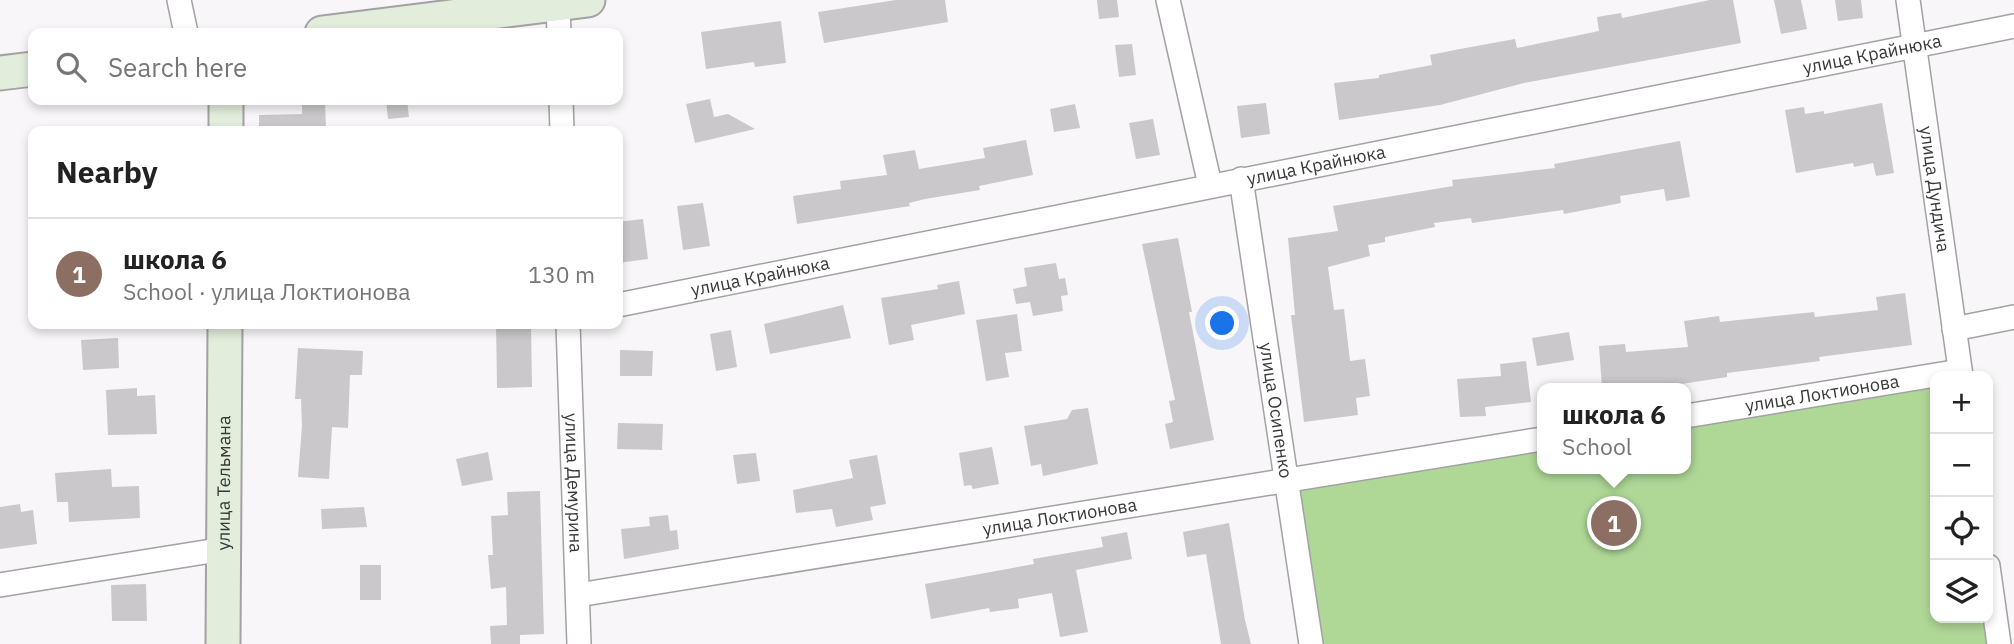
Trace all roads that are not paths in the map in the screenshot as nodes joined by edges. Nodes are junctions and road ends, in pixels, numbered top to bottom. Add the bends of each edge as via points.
1 (179, 0) edge
2 (1168, 0) edge
3 (1908, 0) edge
4 (568, 13) edge
5 (2014, 26) edge
6 (185, 28) edge
7 (384, 28) edge
8 (1915, 46) junction
9 (28, 70) edge
10 (0, 74) edge
11 (226, 105) edge
12 (561, 105) edge
13 (226, 126) edge
14 (562, 126) edge
15 (1241, 179) junction
16 (1210, 185) junction
17 (623, 304) edge
18 (2014, 317) edge
19 (225, 329) edge
20 (568, 329) edge
21 (1954, 329) junction
22 (1961, 371) edge
23 (1930, 379) edge
24 (1691, 415) edge
25 (1537, 440) edge
26 (1286, 480) junction
27 (223, 549) junction
28 (1993, 581) edge
29 (0, 585) edge
30 (578, 595) junction
31 (2004, 615) edge
32 (223, 644) edge
33 (579, 644) edge
34 (1311, 644) edge
35 (1999, 644) edge

1 - 6 street
2 - 16 street
3 - 8 street, улица Дундича
4 - 7 main road
5 - 8 street, улица Крайнюка
8 - 15 street, улица Крайнюка
8 - 21 street, улица Дундича
9 - 10 main road
11 - 13 main road
12 - 14 street
15 - 16 street, улица Крайнюка
15 - 26 street, улица Осипенко
16 - 17 street, улица Крайнюка
18 - 21 street
19 - 27 main road, улица Тельмана
20 - 30 street, улица Демурина
21 - 22 street, улица Дундича
23 - 24 street, улица Локтионова
25 - 26 street, улица Локтионова
26 - 30 street, улица Локтионова
26 - 34 street, улица Осипенко
27 - 29 street
27 - 32 main road, улица Тельмана
28 - 31 street
30 - 33 street, улица Демурина
31 - 35 street

